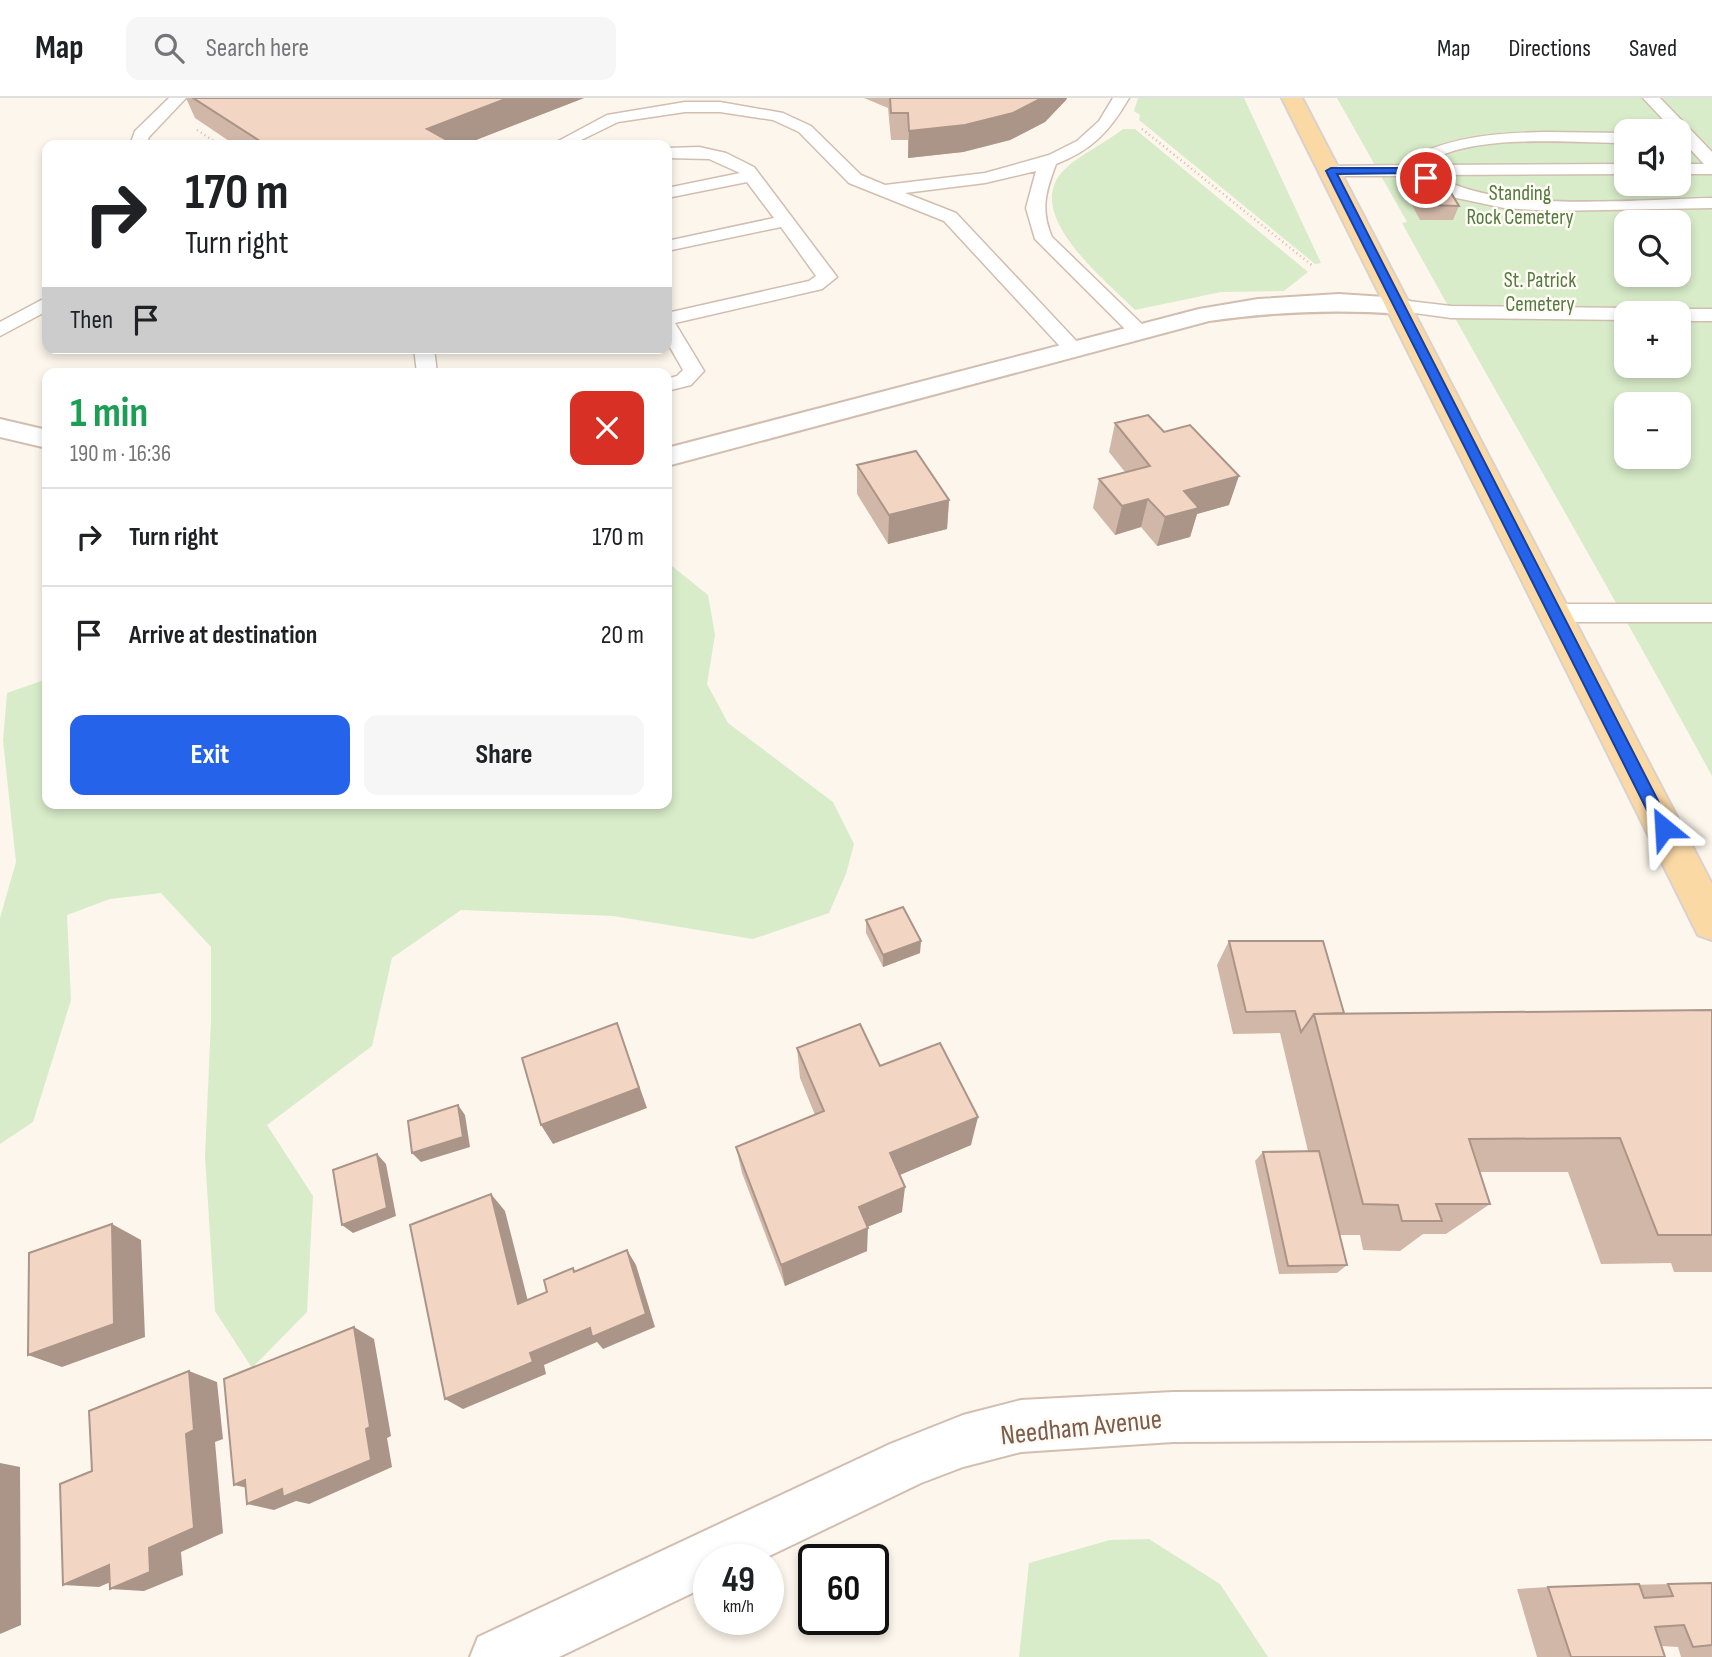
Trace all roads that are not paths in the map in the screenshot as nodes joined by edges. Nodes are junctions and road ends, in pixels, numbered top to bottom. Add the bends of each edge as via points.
1 (178, 98) edge
2 (1292, 98) edge
3 (1651, 98) edge
4 (1119, 103) edge
5 (1668, 119) edge
6 (1712, 137) edge
7 (1614, 138) edge
8 (1691, 138) edge
9 (140, 140) edge
10 (569, 140) edge
11 (1691, 144) edge
12 (672, 153) edge
13 (1049, 160) junction
14 (1712, 162) edge
15 (1614, 169) edge
16 (1691, 169) edge
17 (1712, 169) edge
18 (1331, 171) junction
19 (1417, 171) junction
20 (752, 176) junction
21 (881, 190) junction
22 (672, 192) edge
23 (1712, 203) edge
24 (785, 221) junction
25 (672, 245) edge
26 (42, 306) edge
27 (1400, 306) junction
28 (1614, 314) edge
29 (1691, 315) edge
30 (1712, 315) edge
31 (672, 318) edge
32 (0, 330) edge
33 (1140, 333) junction
34 (672, 334) edge
35 (1075, 351) junction
36 (672, 384) edge
37 (0, 428) edge
38 (42, 438) edge
39 (672, 456) edge
40 (1556, 613) junction
41 (1712, 613) edge
42 (1712, 923) edge
43 (1712, 1414) edge
44 (498, 1657) edge

1 - 9 lane
2 - 18 main road
3 - 5 lane
4 - 13 lane via 1096,135
6 - 8 lane
7 - 19 lane via 1479,139 1429,153 1416,162
10 - 21 lane via 613,118 652,111 720,107 764,113 805,129 855,179
11 - 14 lane
12 - 20 lane via 734,160
13 - 21 lane via 978,180
13 - 33 lane via 1033,205 1044,239
15 - 19 lane
16 - 17 lane
18 - 19 lane
18 - 27 main road
19 - 23 lane via 1446,188 1517,205
20 - 22 lane
20 - 24 lane
21 - 35 lane via 950,217
24 - 25 lane
24 - 31 lane via 827,277 815,285
26 - 32 lane
27 - 28 lane via 1451,312
27 - 33 street via 1339,302 1258,307 1208,314
27 - 40 main road
29 - 30 lane
33 - 35 street
34 - 36 lane via 694,371 684,381
35 - 39 street
37 - 38 street
40 - 41 lane
40 - 42 main road
43 - 44 street, Needham Avenue via 1173,1417 1021,1426 908,1461

